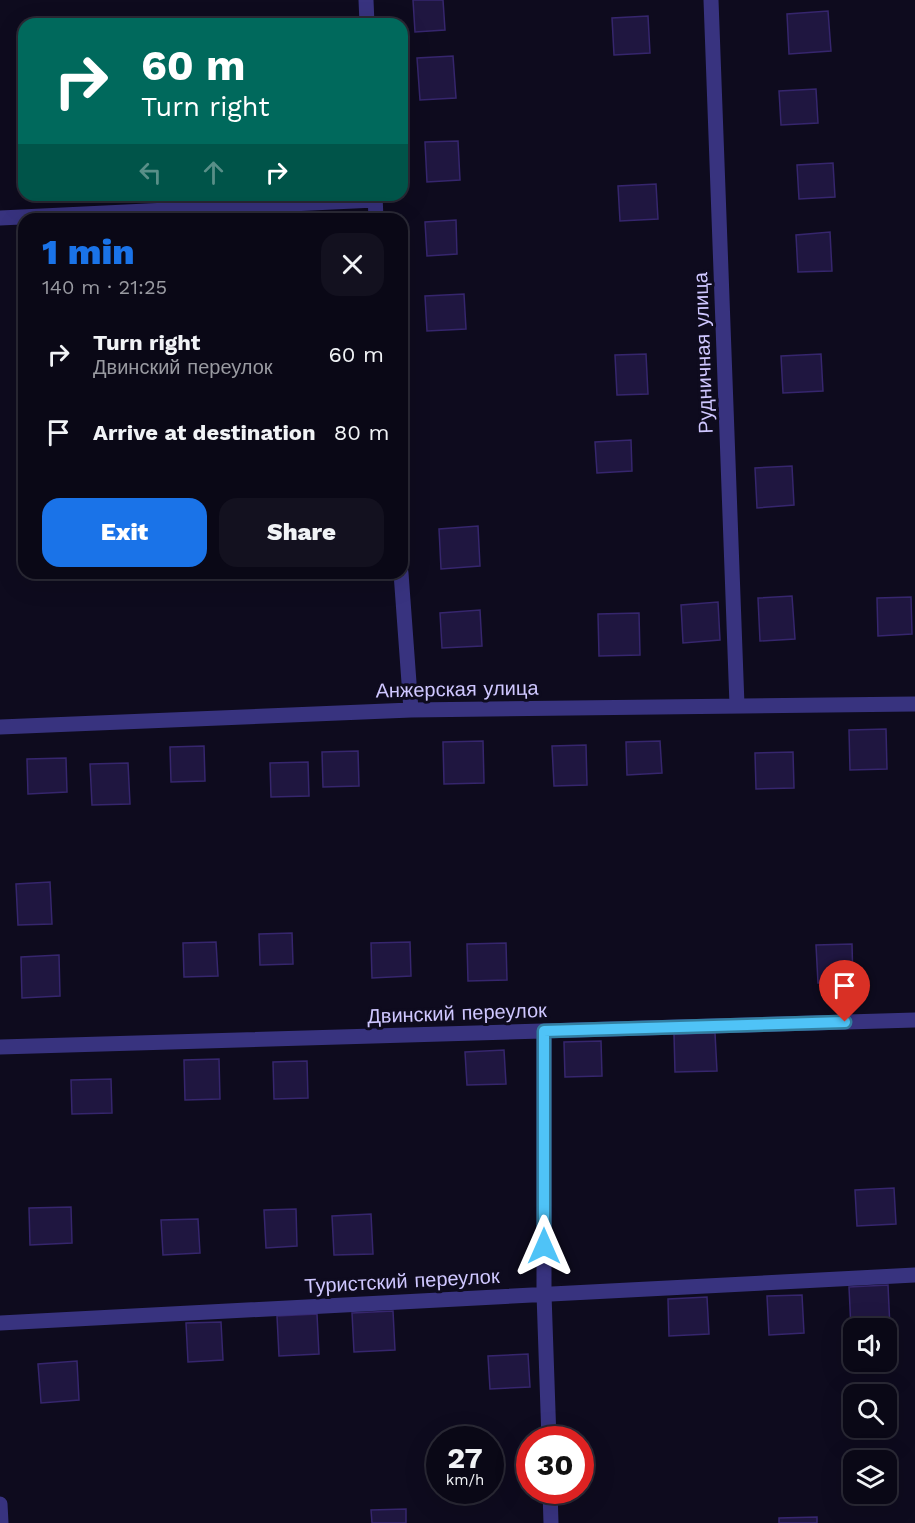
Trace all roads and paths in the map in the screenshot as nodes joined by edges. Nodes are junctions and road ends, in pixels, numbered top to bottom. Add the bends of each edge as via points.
1 (366, 0) edge
2 (711, 0) edge
3 (367, 18) edge
4 (319, 201) edge
5 (94, 213) edge
6 (18, 217) edge
7 (0, 218) edge
8 (401, 579) edge
9 (915, 704) edge
10 (737, 705) junction
11 (411, 710) junction
12 (0, 727) edge
13 (915, 1020) edge
14 (544, 1031) junction
15 (0, 1047) edge
16 (915, 1275) edge
17 (544, 1294) junction
18 (0, 1323) edge
19 (549, 1426) edge
20 (0, 1504) edge
21 (550, 1504) edge
22 (1, 1523) edge
23 (551, 1523) edge

1 - 3 street
2 - 10 street, Рудничная улица
4 - 5 street
6 - 7 street
8 - 11 street
9 - 10 street, Анжерская улица
10 - 11 street, Анжерская улица
11 - 12 street, Анжерская улица
13 - 14 street, Двинский переулок
14 - 15 street, Двинский переулок
14 - 17 street
16 - 17 street, Туристский переулок
17 - 18 street, Туристский переулок
17 - 19 street
20 - 22 street
21 - 23 street

